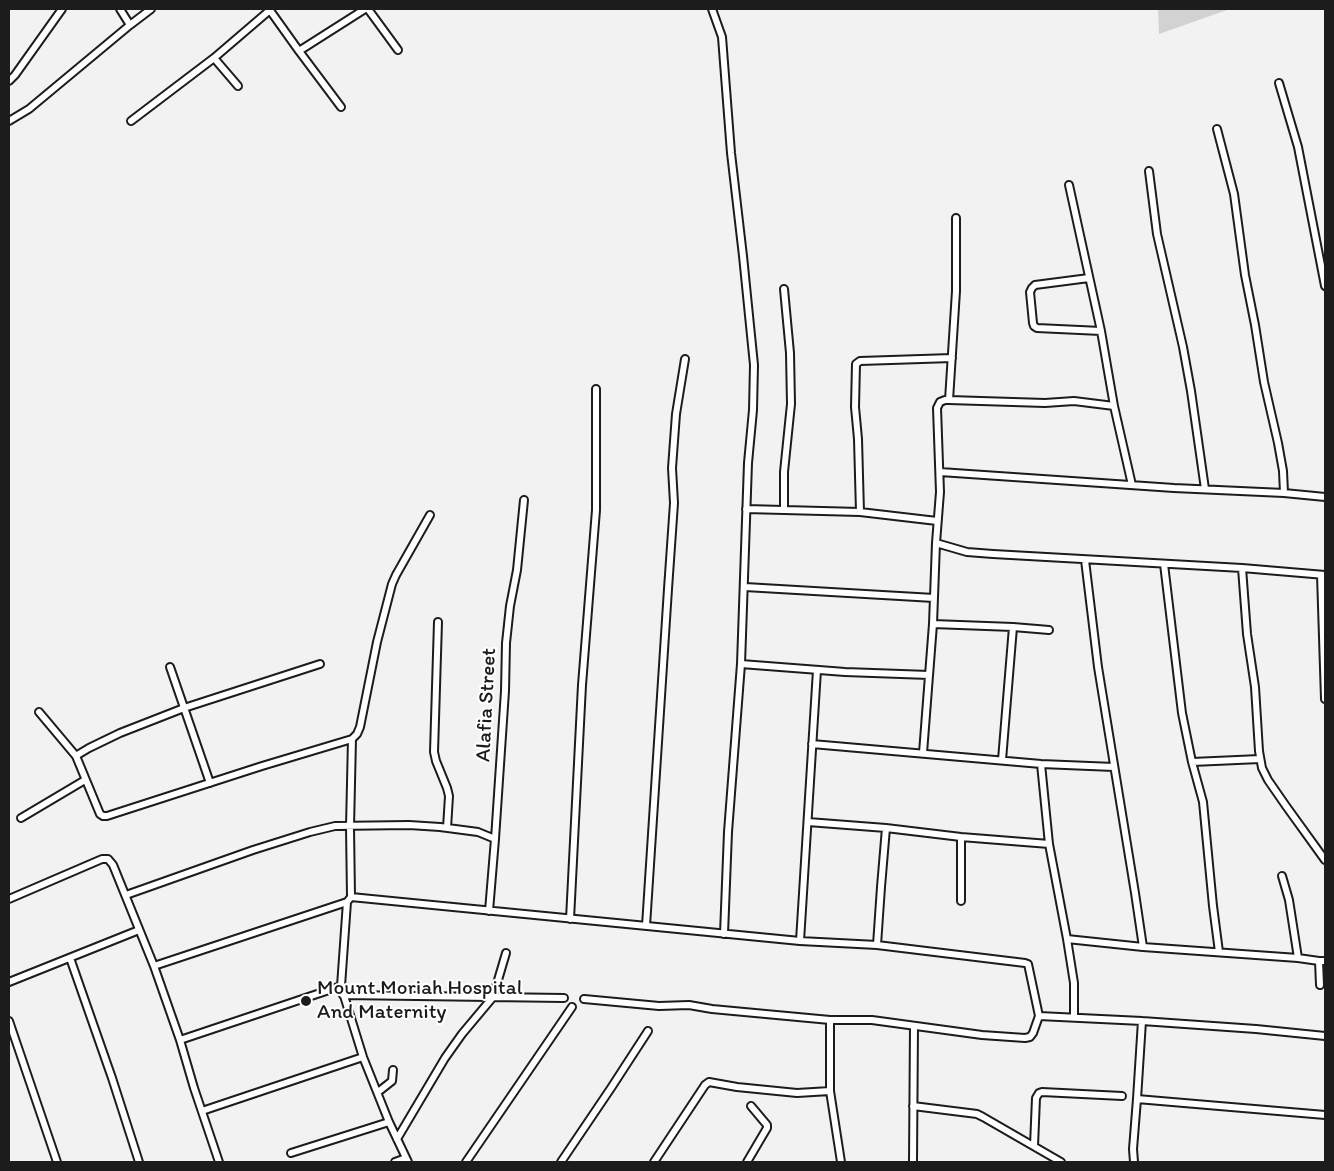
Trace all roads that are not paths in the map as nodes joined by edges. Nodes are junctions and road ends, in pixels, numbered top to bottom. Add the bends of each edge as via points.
1 (62, 9) edge
2 (120, 9) edge
3 (151, 9) edge
4 (269, 9) edge
5 (367, 9) edge
6 (712, 9) edge
7 (130, 25) junction
8 (398, 50) dead end
9 (299, 51) junction
10 (214, 58) junction
11 (9, 81) edge
12 (1279, 83) dead end
13 (238, 86) dead end
14 (341, 107) dead end
15 (9, 121) edge
16 (131, 121) dead end
17 (1217, 129) dead end
18 (1149, 171) dead end
19 (1069, 185) dead end
20 (956, 218) dead end
21 (1089, 278) junction
22 (1325, 286) edge
23 (784, 289) dead end
24 (1102, 331) junction
25 (952, 358) junction
26 (685, 359) dead end
27 (596, 389) dead end
28 (949, 400) junction
29 (1114, 406) junction
30 (940, 472) junction
31 (1132, 485) junction
32 (1204, 489) junction
33 (1284, 492) junction
34 (1325, 497) edge
35 (524, 500) dead end
36 (746, 508) junction
37 (784, 510) junction
38 (860, 512) junction
39 (430, 515) dead end
40 (937, 521) junction
41 (936, 543) junction
42 (1085, 560) junction
43 (1164, 564) junction
44 (1242, 568) junction
45 (1323, 575) edge
46 (744, 587) junction
47 (934, 598) junction
48 (438, 622) dead end
49 (933, 624) junction
50 (1013, 627) junction
51 (1049, 630) dead end
52 (320, 664) dead end
53 (741, 664) junction
54 (170, 666) dead end
55 (817, 670) junction
56 (929, 675) junction
57 (1325, 699) edge
58 (184, 708) junction
59 (40, 712) dead end
60 (352, 739) junction
61 (812, 744) junction
62 (923, 753) junction
63 (76, 756) junction
64 (1260, 759) junction
65 (1002, 760) junction
66 (1192, 762) junction
67 (1040, 764) junction
68 (1114, 767) junction
69 (86, 780) junction
70 (210, 783) junction
71 (21, 818) dead end
72 (808, 822) junction
73 (350, 827) junction
74 (447, 828) junction
75 (886, 828) junction
76 (960, 837) junction
77 (496, 838) junction
78 (1049, 844) junction
79 (1325, 860) edge
80 (1282, 876) dead end
81 (126, 895) junction
82 (9, 899) edge
83 (349, 900) junction
84 (960, 901) dead end
85 (489, 912) junction
86 (570, 919) junction
87 (646, 926) junction
88 (139, 930) junction
89 (724, 934) junction
90 (1067, 939) junction
91 (800, 941) junction
92 (877, 945) junction
93 (1143, 947) junction
94 (1220, 952) junction
95 (506, 953) dead end
96 (70, 958) junction
97 (1298, 958) junction
98 (1322, 961) edge
99 (154, 966) junction
100 (9, 982) edge
101 (341, 986) junction
102 (1320, 986) dead end
103 (343, 995) junction
104 (493, 997) junction
105 (564, 998) dead end
106 (584, 998) dead end
107 (572, 1007) dead end
108 (1039, 1016) junction
109 (1074, 1017) junction
110 (830, 1020) junction
111 (9, 1021) edge
112 (1142, 1021) junction
113 (914, 1026) junction
114 (648, 1031) dead end
115 (1325, 1036) edge
116 (180, 1040) junction
117 (363, 1057) junction
118 (392, 1070) dead end
119 (830, 1091) junction
120 (378, 1092) junction
121 (1122, 1096) dead end
122 (1137, 1099) junction
123 (751, 1106) dead end
124 (913, 1106) junction
125 (202, 1111) junction
126 (1325, 1115) edge
127 (389, 1122) junction
128 (397, 1138) junction
129 (1034, 1146) junction
130 (291, 1154) dead end
131 (407, 1160) edge
132 (57, 1162) edge
133 (138, 1162) edge
134 (219, 1162) edge
135 (395, 1162) edge
136 (466, 1162) edge
137 (561, 1162) edge
138 (654, 1162) edge
139 (747, 1162) edge
140 (841, 1162) edge
141 (913, 1162) edge
142 (1061, 1162) edge
143 (1134, 1162) edge

1 - 11 street
2 - 7 street
3 - 7 street
4 - 9 street
4 - 10 street
5 - 8 street
5 - 9 street
6 - 36 street via 722,37 754,365 754,410
7 - 15 street via 29,109
9 - 14 street
10 - 13 street
10 - 16 street
12 - 22 street via 1298,147
17 - 33 street via 1234,194 1245,275 1278,443
18 - 32 street via 1156,234 1191,391
19 - 21 street
20 - 25 street
21 - 24 street
21 - 24 street via 1035,285 1030,292 1032,323 1037,328
23 - 37 street via 791,404 784,472
24 - 29 street
25 - 28 street
25 - 38 street via 860,361 856,364
26 - 87 street via 672,468 674,503
27 - 86 street via 596,510
28 - 29 street via 1074,401
28 - 30 street via 940,402 937,408
29 - 31 street
30 - 31 street
30 - 40 street
31 - 32 street
32 - 33 street
33 - 34 street
35 - 77 street, Alafia Street via 518,570 506,643
36 - 37 street
36 - 46 street
37 - 38 street
38 - 40 street
39 - 60 street via 392,584 360,727
40 - 41 street
41 - 42 street via 967,552
41 - 47 street
42 - 43 street
42 - 68 street
43 - 44 street
43 - 66 street via 1182,713
44 - 45 street
44 - 64 street
45 - 57 street
46 - 47 street
46 - 53 street
47 - 49 street
48 - 74 street via 434,752 449,796
49 - 50 street
49 - 56 street
50 - 51 street
50 - 65 street
52 - 58 street
53 - 55 street
53 - 89 street
54 - 58 street
55 - 56 street
55 - 61 street
56 - 62 street
58 - 63 street via 120,733
58 - 70 street
59 - 63 street
60 - 70 street
60 - 73 street
61 - 62 street
61 - 72 street
62 - 65 street
63 - 69 street
64 - 66 street
64 - 79 street via 1268,780
65 - 67 street
66 - 94 street via 1203,802
67 - 68 street
67 - 78 street
68 - 93 street
69 - 70 street via 103,816
69 - 71 street
72 - 75 street
72 - 91 street
73 - 74 street via 409,825
73 - 81 street via 335,826 310,832
73 - 83 street
74 - 77 street
75 - 76 street
75 - 92 street
76 - 78 street
76 - 84 street
77 - 85 street, Alafia Street
78 - 90 street
80 - 97 street
81 - 82 street via 113,865 102,859
81 - 88 street
83 - 85 street
83 - 99 street
83 - 101 street
85 - 86 street
86 - 87 street
87 - 89 street
88 - 96 street
88 - 99 street
89 - 91 street
90 - 93 street
90 - 109 street via 1074,983
91 - 92 street
92 - 108 street via 1028,964
93 - 94 street
94 - 97 street
95 - 104 street
96 - 100 street
96 - 133 street
97 - 98 street
98 - 102 street
99 - 116 street
101 - 103 street
101 - 116 street
103 - 104 street
103 - 117 street
104 - 105 street
104 - 128 street via 445,1058
106 - 110 street
107 - 136 street
108 - 109 street
108 - 113 street via 1034,1033 1025,1038
109 - 112 street
110 - 113 street via 872,1020
110 - 119 street
111 - 132 street
112 - 115 street
112 - 122 street
113 - 124 street
114 - 137 street
116 - 125 street
117 - 120 street
117 - 125 street
118 - 120 street via 392,1081
119 - 138 street via 797,1093 710,1082
119 - 140 street
120 - 127 street
121 - 129 street via 1039,1093 1036,1098
122 - 126 street
122 - 143 street
123 - 139 street via 767,1128
124 - 129 street via 977,1114
124 - 141 street
125 - 134 street
127 - 128 street
127 - 130 street
128 - 131 street
129 - 142 street
131 - 135 street

